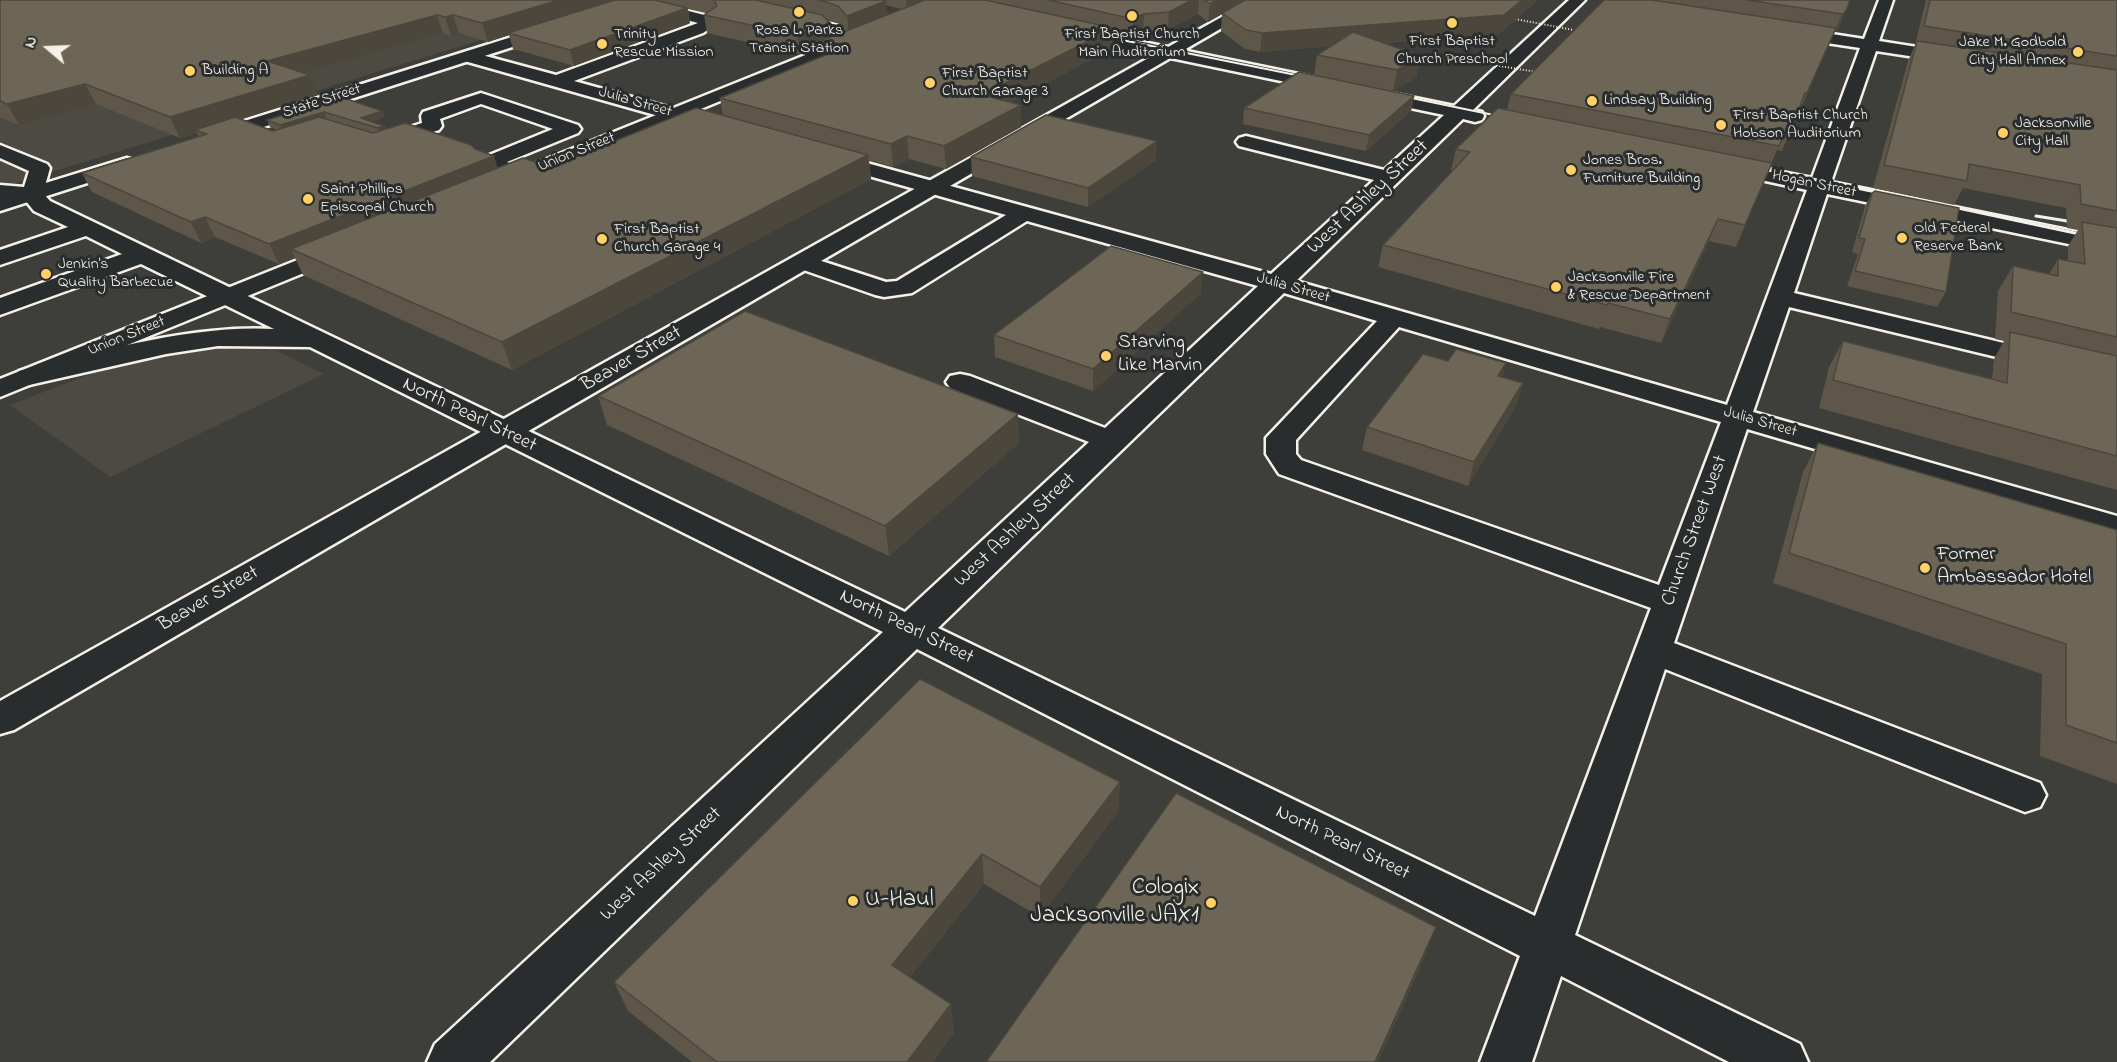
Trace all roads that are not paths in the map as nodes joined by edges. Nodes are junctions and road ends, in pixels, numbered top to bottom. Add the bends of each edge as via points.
1 (1263, 0) edge
2 (1886, 0) edge
3 (1586, 1) edge
4 (635, 3) edge
5 (787, 3) dead end
6 (809, 8) dead end
7 (774, 15) edge
8 (864, 22) edge
9 (563, 26) edge
10 (1048, 27) edge
11 (1766, 29) edge
12 (846, 44) junction
13 (1870, 45) junction
14 (1169, 53) junction
15 (467, 56) junction
16 (1970, 60) edge
17 (557, 81) junction
18 (1459, 112) junction
19 (673, 114) junction
20 (1495, 120) edge
21 (245, 127) junction
22 (723, 128) edge
23 (359, 137) edge
24 (273, 138) edge
25 (1246, 142) dead end
26 (191, 144) edge
27 (0, 151) edge
28 (813, 154) edge
29 (149, 157) edge
30 (1704, 163) edge
31 (524, 175) junction
32 (1390, 178) junction
33 (1820, 186) junction
34 (932, 188) junction
35 (0, 191) edge
36 (480, 193) edge
37 (32, 194) junction
38 (0, 204) edge
39 (1023, 214) junction
40 (65, 217) junction
41 (88, 228) junction
42 (0, 238) edge
43 (360, 242) edge
44 (2117, 247) edge
45 (142, 255) junction
46 (0, 258) edge
47 (803, 262) junction
48 (1278, 284) junction
49 (98, 293) dead end
50 (227, 296) junction
51 (1780, 297) junction
52 (0, 307) edge
53 (1394, 318) junction
54 (0, 331) edge
55 (324, 344) junction
56 (28, 378) junction
57 (2117, 378) edge
58 (960, 382) dead end
59 (0, 389) edge
60 (1738, 417) junction
61 (503, 432) junction
62 (1112, 441) junction
63 (2117, 527) edge
64 (1671, 602) junction
65 (911, 630) junction
66 (1654, 650) junction
67 (0, 719) edge
68 (2025, 795) dead end
69 (1548, 945) junction
70 (458, 1060) edge
71 (1506, 1062) edge
72 (1782, 1062) edge

1 - 14 street, Beaver Street
2 - 13 street, Church Street West
3 - 18 street, West Ashley Street
4 - 17 street via 710,23
5 - 6 street
7 - 12 street via 832,29
8 - 12 street, Union Street via 880,30
9 - 15 street, State Street
10 - 14 street
11 - 13 street
12 - 19 street, Union Street
13 - 16 street
13 - 33 street, Church Street West
14 - 18 street
14 - 34 street, Beaver Street
15 - 17 street, Julia Street
15 - 21 street, State Street
17 - 19 street, Julia Street
18 - 20 street
18 - 32 street, West Ashley Street
19 - 22 street, Julia Street
19 - 31 street, Union Street
21 - 24 street
21 - 26 street, State Street
23 - 31 street via 381,143 432,126 430,116 481,98 571,129 489,162
25 - 32 street
27 - 37 street via 40,168
28 - 34 street, Julia Street
29 - 37 street
30 - 33 street, Hogan Street
31 - 36 street, Union Street
32 - 48 street, West Ashley Street
33 - 44 street, Hogan Street
33 - 51 street, Church Street West
34 - 39 street, Julia Street
34 - 47 street, Beaver Street
35 - 37 street
37 - 38 street
37 - 40 street, North Pearl Street via 42,206
39 - 47 street via 903,288 884,290
39 - 48 street, Julia Street
40 - 41 street, North Pearl Street
40 - 42 street
41 - 45 street, North Pearl Street
41 - 46 street
43 - 50 street, Union Street
45 - 50 street, North Pearl Street
45 - 52 street
47 - 61 street, Beaver Street
48 - 53 street, Julia Street
48 - 62 street, West Ashley Street
49 - 54 street
50 - 55 street, North Pearl Street
50 - 56 street, Union Street
51 - 57 street
51 - 60 street, Church Street West
53 - 60 street, Julia Street
53 - 64 street via 1281,438 1281,454 1290,467
55 - 56 street via 271,337 218,338 166,345
55 - 61 street, North Pearl Street
56 - 59 street, Union Street
58 - 62 street
60 - 63 street, Julia Street
60 - 64 street, Church Street West
61 - 65 street, North Pearl Street
61 - 67 street, Beaver Street
62 - 65 street, West Ashley Street
64 - 66 street, Church Street West
65 - 69 street, North Pearl Street
65 - 70 street, West Ashley Street
66 - 68 street
66 - 69 street, Church Street West
69 - 71 street, Church Street West
69 - 72 street, North Pearl Street

